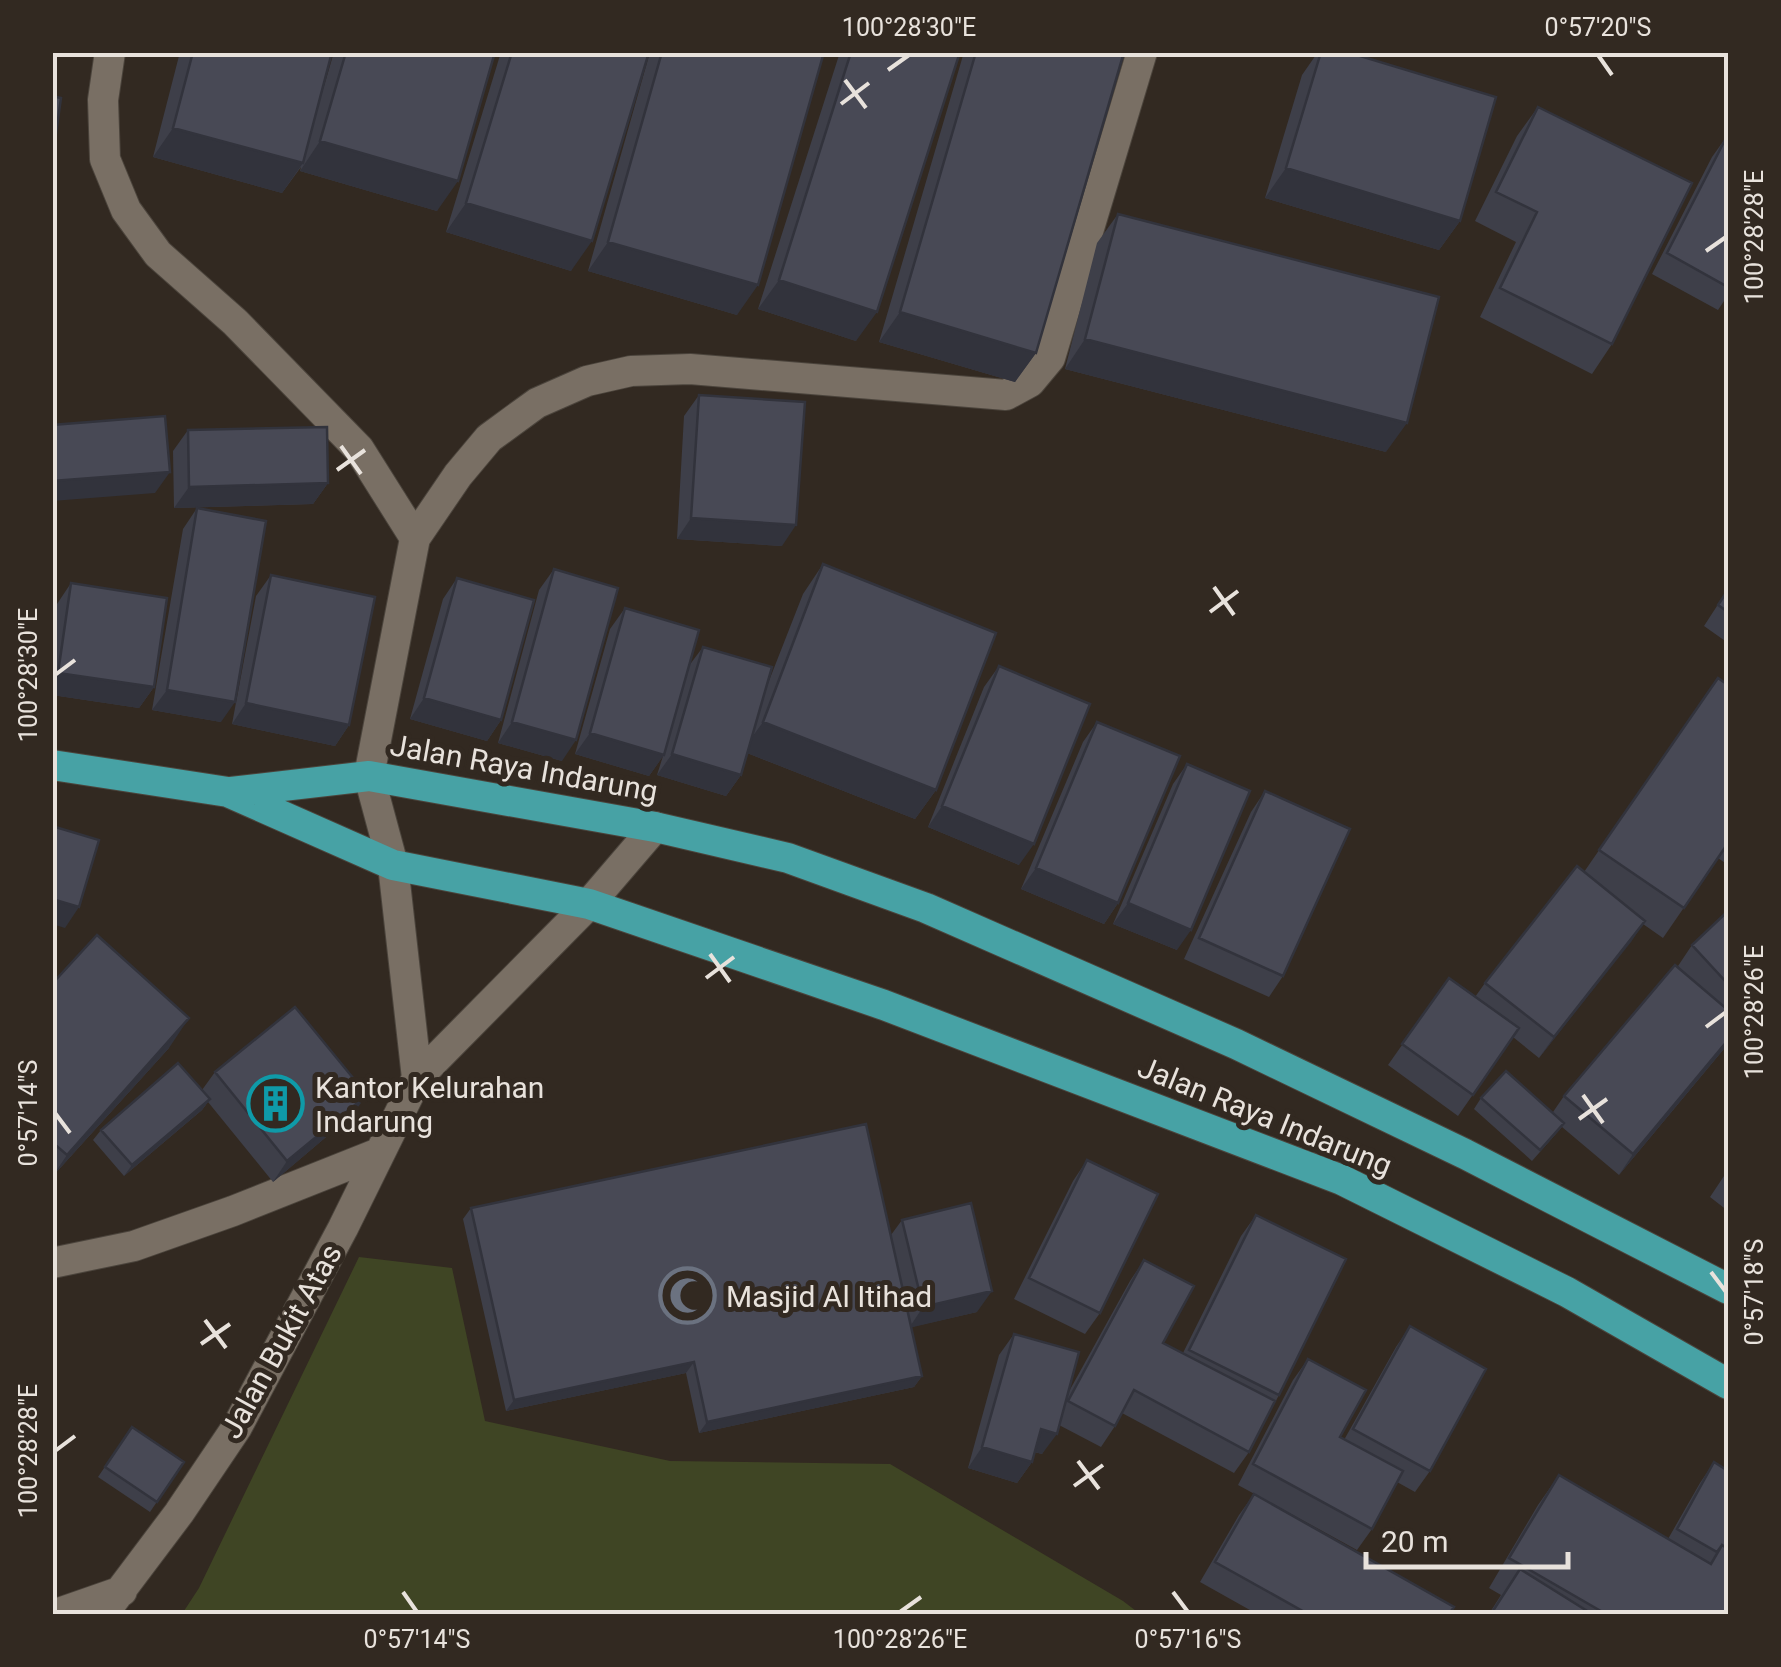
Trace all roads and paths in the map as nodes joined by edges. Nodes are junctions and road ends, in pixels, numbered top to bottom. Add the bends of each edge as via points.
1 (110, 52) edge
2 (1142, 52) edge
3 (415, 538) junction
4 (52, 765) edge
5 (369, 776) junction
6 (228, 792) junction
7 (656, 826) junction
8 (394, 865) junction
9 (589, 904) junction
10 (417, 1078) junction
11 (379, 1153) junction
12 (52, 1264) edge
13 (1728, 1290) edge
14 (1728, 1384) edge
15 (113, 1603) edge
16 (56, 1614) edge

1 - 3 street via 105,158 126,210 158,254 359,449
2 - 3 street via 1050,358 1030,382 1006,395 690,368 587,381 536,404 488,438
3 - 5 street
4 - 6 highway
5 - 6 highway, Jalan Raya Indarung
5 - 7 highway, Jalan Raya Indarung
5 - 8 street
6 - 8 highway, Jalan Raya Indarung
7 - 9 street, Jalan Bukit Atas
7 - 13 highway, Jalan Raya Indarung via 788,858 926,908 1236,1044
8 - 9 highway, Jalan Raya Indarung
8 - 10 street
9 - 10 street, Jalan Bukit Atas
9 - 14 highway, Jalan Raya Indarung via 884,1006 1342,1180 1567,1292
10 - 11 street, Jalan Bukit Atas
11 - 12 street via 134,1246
11 - 15 street, Jalan Bukit Atas via 237,1426
15 - 16 street, Jalan Bukit Atas

